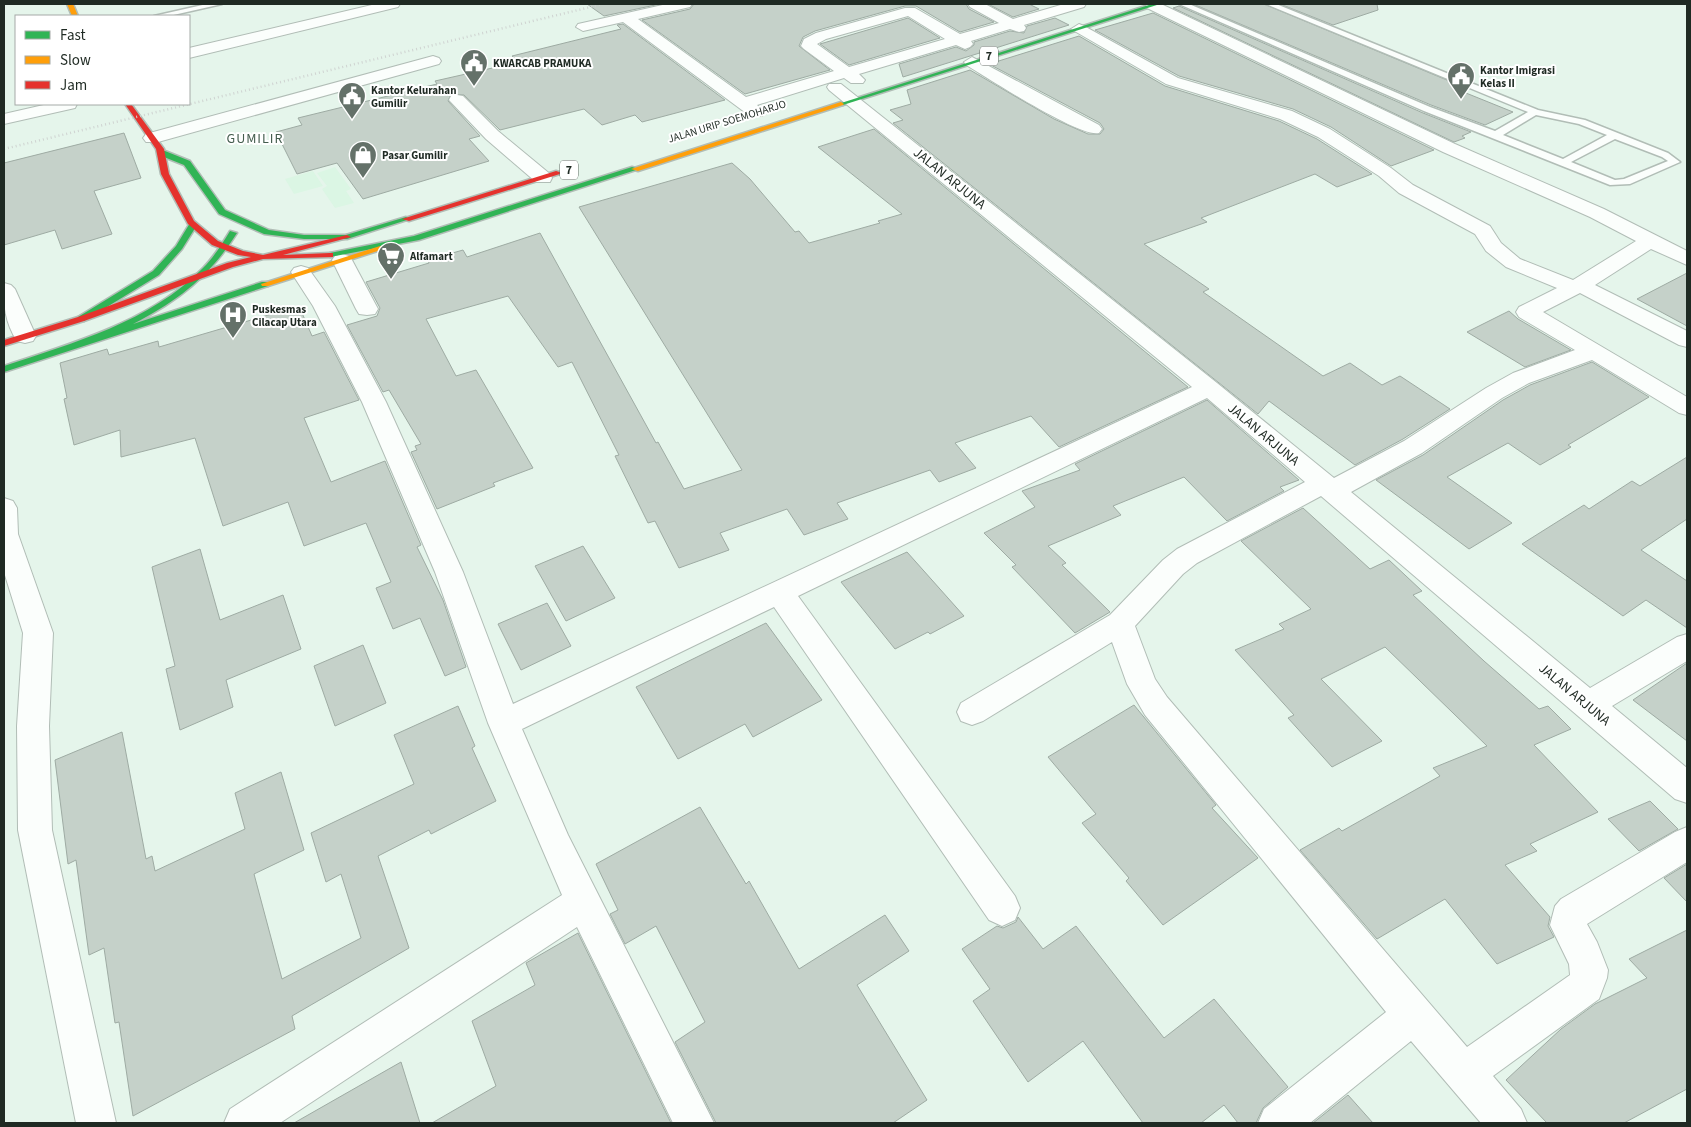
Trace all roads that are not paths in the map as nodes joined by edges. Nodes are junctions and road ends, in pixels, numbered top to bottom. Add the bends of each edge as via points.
1 (218, 4) edge
2 (393, 4) edge
3 (686, 4) edge
4 (975, 4) edge
5 (1183, 4) edge
6 (1270, 4) edge
7 (1160, 5) edge
8 (904, 7) edge
9 (1083, 7) edge
10 (163, 15) edge
11 (625, 17) junction
12 (1016, 26) junction
13 (583, 27) dead end
14 (1081, 30) junction
15 (190, 53) edge
16 (968, 53) junction
17 (433, 61) dead end
18 (849, 88) junction
19 (457, 100) dead end
20 (65, 105) edge
21 (129, 105) edge
22 (1535, 112) junction
23 (4, 119) edge
24 (1093, 129) dead end
25 (1496, 135) junction
26 (1616, 135) junction
27 (152, 138) junction
28 (162, 153) junction
29 (1564, 162) junction
30 (571, 169) dead end
31 (544, 178) junction
32 (222, 212) junction
33 (193, 225) junction
34 (347, 237) junction
35 (416, 238) junction
36 (1648, 241) junction
37 (227, 248) junction
38 (262, 256) junction
39 (1687, 259) edge
40 (342, 260) junction
41 (301, 272) junction
42 (201, 276) junction
43 (1577, 286) junction
44 (4, 289) edge
45 (367, 309) dead end
46 (81, 319) junction
47 (26, 336) junction
48 (1687, 340) edge
49 (92, 341) junction
50 (4, 343) edge
51 (1592, 352) junction
52 (4, 369) edge
53 (1209, 388) junction
54 (1687, 407) edge
55 (1327, 487) junction
56 (4, 508) edge
57 (780, 593) junction
58 (1120, 623) junction
59 (1687, 646) edge
60 (1588, 705) junction
61 (972, 712) dead end
62 (504, 723) junction
63 (1687, 788) edge
64 (1687, 843) edge
65 (583, 902) junction
66 (1002, 908) dead end
67 (1413, 1015) junction
68 (1464, 1073) junction
69 (96, 1123) edge
70 (244, 1123) edge
71 (694, 1123) edge
72 (1278, 1123) edge
73 (1507, 1123) edge

1 - 10 lane
2 - 15 street
3 - 11 street
4 - 12 street
5 - 25 lane via 1426,109
6 - 22 lane
7 - 14 street
7 - 36 street via 1449,148 1597,213
8 - 16 street
8 - 18 street, JALAN ARJUNA via 809,42 809,46
9 - 12 street
11 - 13 street
11 - 18 street via 748,110
12 - 16 street
14 - 16 street
14 - 43 street via 1172,81 1269,109 1324,133 1406,189 1483,230 1493,247 1513,263
16 - 18 street
16 - 18 street
16 - 24 street via 1044,104
17 - 27 street
18 - 35 main road, JALAN URIP SOEMOHARJO / 7
18 - 53 street, JALAN ARJUNA
19 - 31 street via 492,135
20 - 23 street
21 - 27 main road, 7
22 - 25 lane
22 - 26 lane via 1567,117
25 - 29 lane
26 - 29 lane
26 - 29 lane via 1675,162 1620,183 1607,181
27 - 28 main road, 7
28 - 32 main road, 7 via 187,163
28 - 33 main road, 7 via 163,169
30 - 31 main road, 7
31 - 34 main road, 7
32 - 34 main road, 7 via 267,232 304,237
32 - 37 main road via 233,232
33 - 37 main road, 7
33 - 46 main road via 180,247 156,273
34 - 38 main road
35 - 38 main road, 7 via 346,254
35 - 40 main road
36 - 39 street
36 - 43 street
37 - 38 main road, 7
37 - 42 main road
38 - 42 main road
40 - 41 main road
40 - 45 street
41 - 49 main road
41 - 62 street via 324,306 378,411 450,572
42 - 46 main road
42 - 49 main road via 143,315
43 - 48 street
43 - 51 street via 1527,312
44 - 47 street
46 - 47 main road
47 - 50 main road
49 - 52 main road
51 - 54 street
51 - 55 street via 1521,378 1413,447
53 - 55 street, JALAN ARJUNA
53 - 57 street
55 - 58 street via 1187,556
55 - 60 street, JALAN ARJUNA
56 - 69 street via 5,534 38,633 34,726 35,830
57 - 62 street
57 - 66 street
58 - 61 street
58 - 67 street via 1142,684 1156,706
59 - 60 street
60 - 63 street, JALAN ARJUNA
62 - 65 street
64 - 68 street via 1574,912 1568,919 1568,925 1589,966 1591,974 1586,986
65 - 70 street
65 - 71 street
67 - 68 street
67 - 72 street
68 - 73 street

